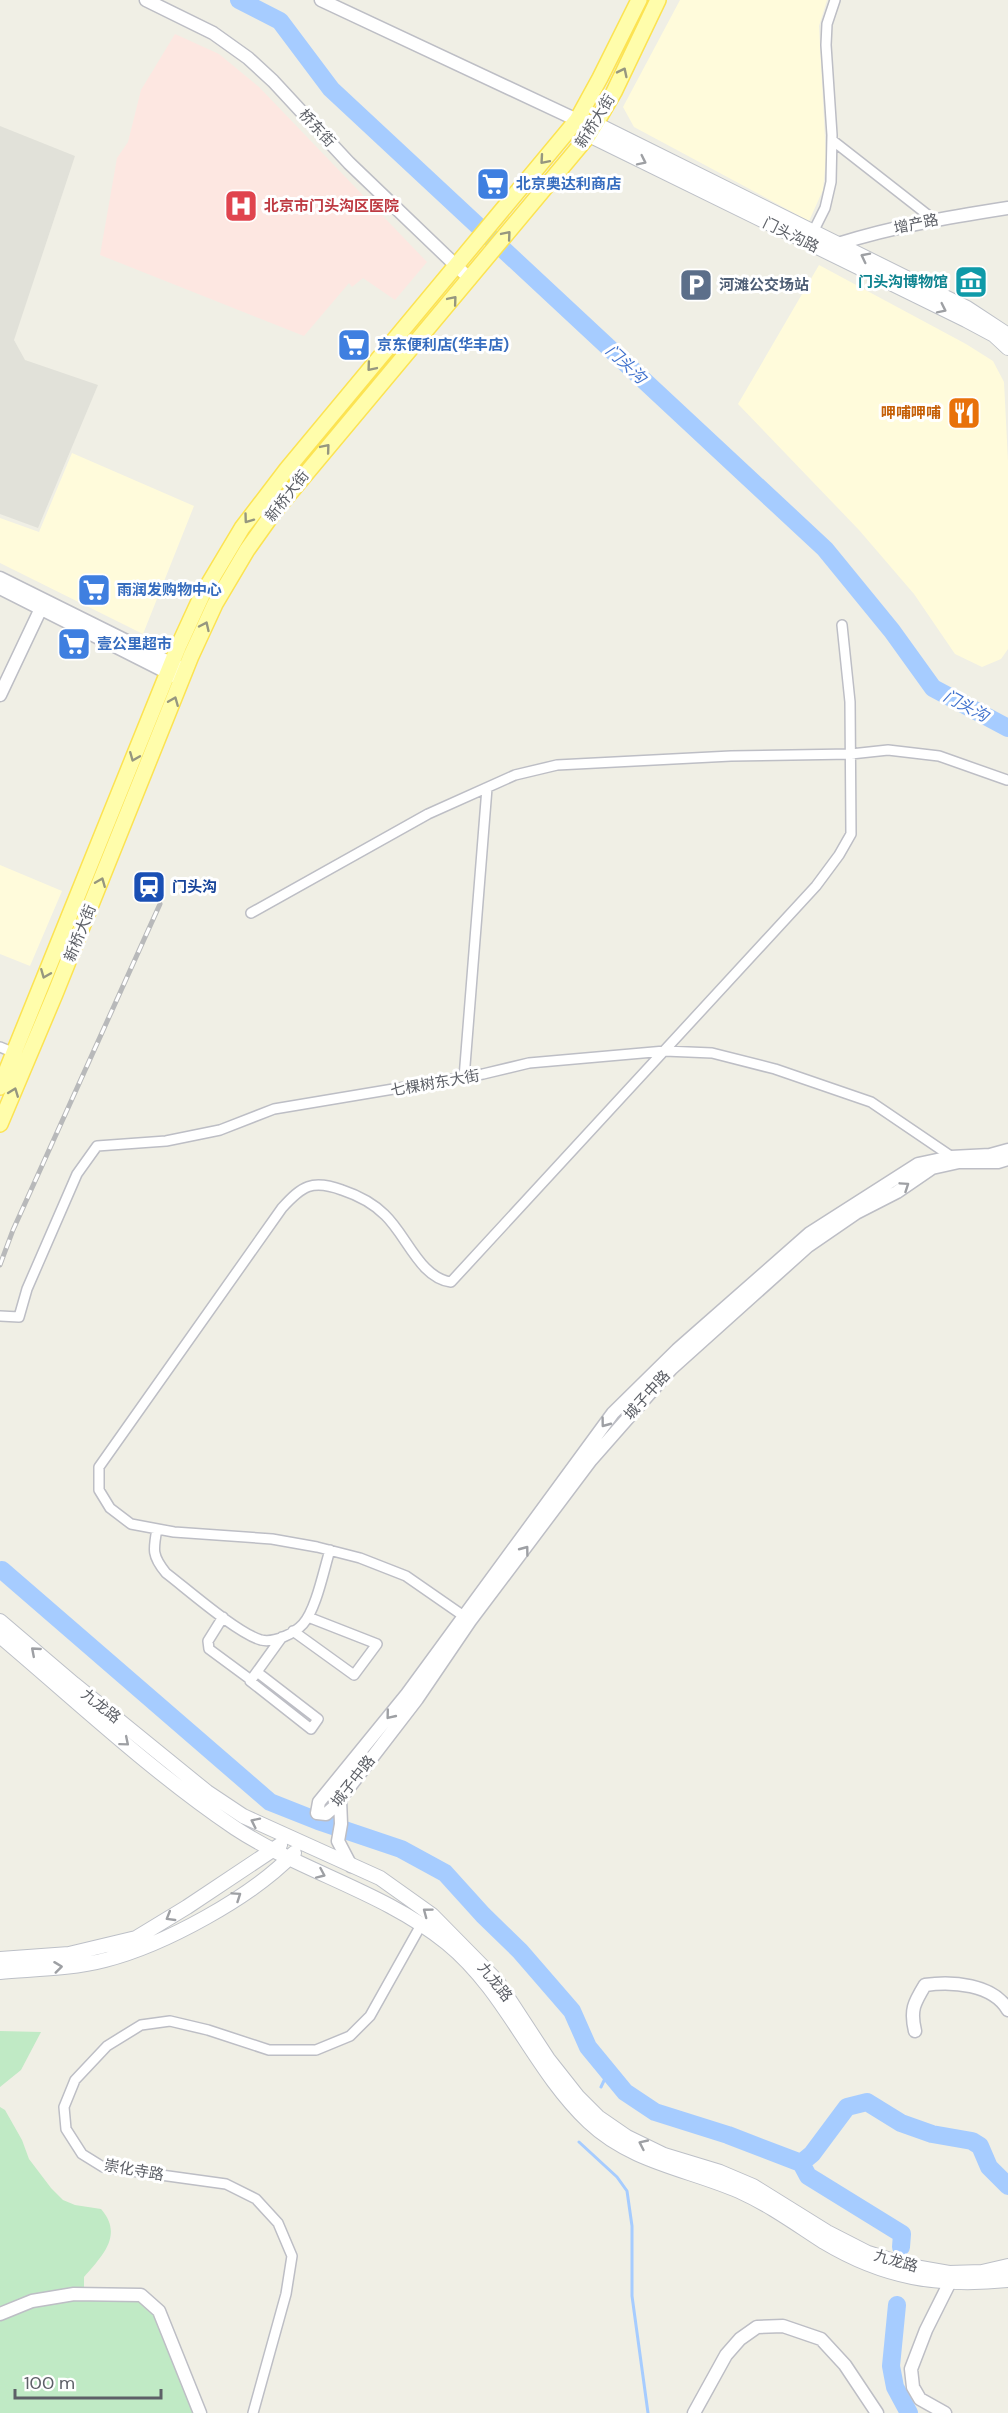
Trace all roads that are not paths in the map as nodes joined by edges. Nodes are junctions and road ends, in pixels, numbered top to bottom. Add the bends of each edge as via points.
1 (146, 0) edge
2 (321, 0) edge
3 (639, 0) edge
4 (658, 0) edge
5 (835, 0) edge
6 (577, 120) junction
7 (593, 130) junction
8 (832, 140) junction
9 (1008, 207) edge
10 (933, 219) junction
11 (813, 232) junction
12 (836, 250) junction
13 (456, 265) junction
14 (470, 279) junction
15 (1008, 335) edge
16 (1008, 348) edge
17 (0, 578) edge
18 (0, 588) edge
19 (43, 604) junction
20 (842, 625) dead end
21 (177, 672) junction
22 (0, 695) edge
23 (851, 754) junction
24 (1007, 780) edge
25 (487, 788) junction
26 (251, 913) dead end
27 (664, 1051) junction
28 (14, 1053) edge
29 (464, 1078) junction
30 (0, 1087) edge
31 (0, 1124) edge
32 (1008, 1150) edge
33 (1008, 1159) edge
34 (955, 1160) junction
35 (0, 1316) edge
36 (157, 1529) junction
37 (330, 1550) junction
38 (223, 1617) junction
39 (308, 1617) junction
40 (467, 1619) junction
41 (0, 1621) edge
42 (242, 1630) junction
43 (293, 1631) junction
44 (0, 1636) edge
45 (282, 1636) junction
46 (270, 1653) junction
47 (254, 1676) junction
48 (340, 1799) junction
49 (288, 1838) junction
50 (302, 1845) junction
51 (274, 1851) junction
52 (288, 1859) junction
53 (351, 1866) junction
54 (421, 1925) junction
55 (0, 1959) edge
56 (0, 1972) edge
57 (1008, 2010) edge
58 (915, 2031) dead end
59 (1008, 2266) edge
60 (1008, 2280) edge
61 (949, 2284) junction
62 (0, 2314) edge
63 (200, 2413) edge
64 (253, 2413) edge
65 (694, 2413) edge
66 (878, 2413) edge
67 (945, 2413) edge

1 - 13 street, 桥东街 via 213,33 248,58 357,171
2 - 6 street, 门头沟路
3 - 6 main road, 新桥大街
7 -> 4 main road, 新桥大街
5 - 8 street via 827,24 826,45
6 - 7 main road, 门头沟路
6 -> 13 main road, 新桥大街
7 - 11 main road, 门头沟路
7 -> 12 main road, 门头沟路
14 -> 7 main road, 新桥大街
8 - 10 street
8 - 11 street via 831,182 825,208
9 - 10 street, 增产路
10 - 12 street, 增产路 via 861,236
11 - 12 main road, 门头沟路
15 -> 12 main road, 门头沟路 via 967,308
12 -> 16 main road, 门头沟路 via 994,335
13 - 14 street, 桥东街
13 -> 21 main road, 新桥大街 via 242,528 202,595
21 -> 14 main road, 新桥大街 via 260,531
17 - 19 street
18 - 19 street
19 - 21 street
19 - 22 street
20 - 23 street
21 - 28 main road, 新桥大街
23 - 24 street via 888,750 939,756
23 - 25 street via 557,765 515,775
23 - 27 street via 851,834 840,855
25 - 26 street via 428,813
25 - 29 street
27 - 29 street, 七棵树东大街 via 530,1063
27 - 34 street, 七棵树东大街 via 712,1053 775,1069 871,1102
27 - 36 street via 452,1282 440,1281 426,1269 384,1214 356,1195 324,1183 299,1189 99,1467 99,1490 110,1508 131,1524
28 - 30 main road
31 -> 28 main road
29 - 35 street, 七棵树东大街 via 274,1109 220,1130 166,1141 97,1146 77,1174 27,1289 20,1317
32 - 34 street, 城子中路
33 - 34 street, 城子中路
34 - 40 street, 城子中路 via 932,1168 808,1246 678,1362 591,1460
36 - 37 street via 272,1539
36 - 38 street via 153,1550 157,1562
37 - 39 street
37 - 40 street via 406,1576
38 - 42 street
38 - 47 street via 208,1641 209,1649
39 - 43 street
39 - 43 street via 377,1644 354,1675
40 - 48 street, 城子中路 via 417,1699
40 -> 48 street, 城子中路 via 318,1802 317,1813 326,1814
49 -> 41 main road, 九龙路 via 243,1816 207,1792
42 - 45 street via 262,1640
42 - 46 street
43 - 45 street
44 -> 51 main road, 九龙路 via 172,1780
45 - 46 street
46 - 47 street
47 - 47 street via 250,1682 311,1728 318,1719
48 - 53 street via 339,1841
49 - 50 main road, 九龙路
49 - 51 main road
50 - 52 main road
50 - 53 main road, 九龙路
51 - 52 main road, 九龙路
51 -> 55 main road via 136,1938 69,1954
52 -> 54 main road, 九龙路 via 364,1893
56 -> 52 main road via 102,1961 130,1953 214,1912
59 -> 53 main road, 九龙路 via 949,2273 868,2253 753,2186 664,2155 627,2137 579,2097 548,2059 497,1981 469,1950 432,1915 380,1878
54 - 61 main road, 九龙路 via 476,1971 567,2100 613,2141 658,2163 744,2194 826,2243 887,2272
54 - 64 street, 崇化寺路 via 370,2016 350,2036 316,2050 269,2050 170,2021 141,2025 107,2046 75,2080 64,2107 66,2129 82,2154 103,2167 226,2184 256,2199 278,2223 292,2256 286,2294
57 - 58 street via 994,1995 975,1988 942,1982 926,1985 915,2001
60 - 61 main road, 九龙路
61 - 67 street via 911,2369 913,2387 920,2399
62 - 63 street via 32,2301 74,2294 141,2295 159,2311
65 - 66 street via 726,2355 740,2338 757,2327 783,2326 821,2339 845,2365

